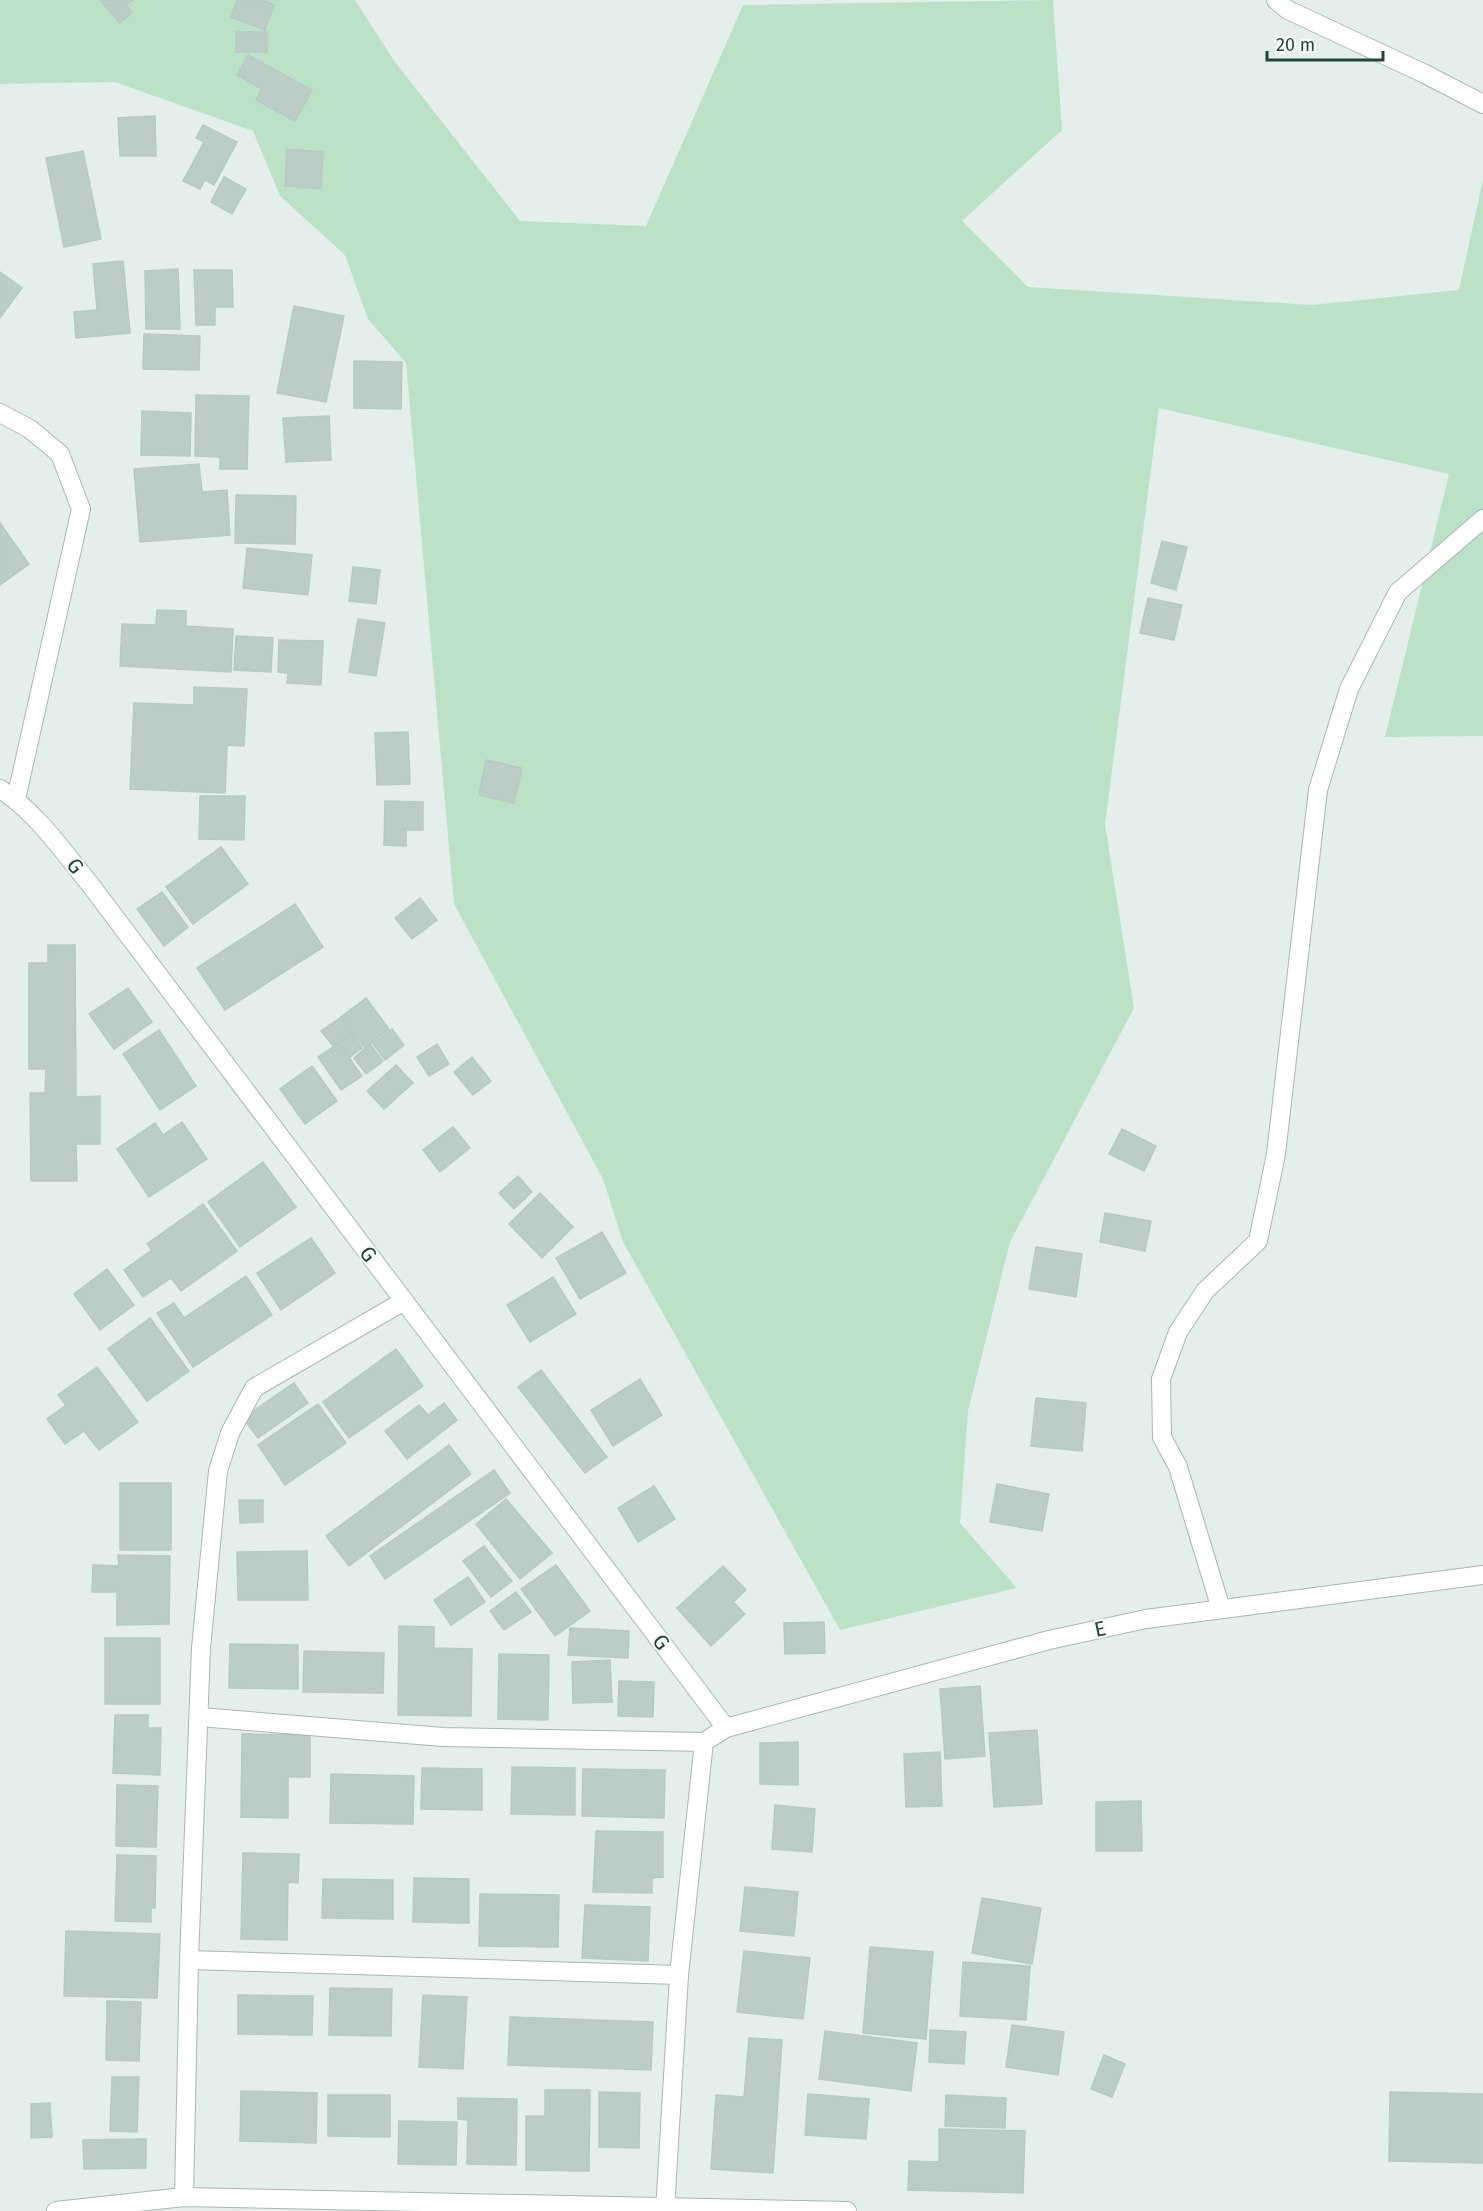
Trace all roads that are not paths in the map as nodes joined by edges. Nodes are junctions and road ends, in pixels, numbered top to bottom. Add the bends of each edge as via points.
1 (1276, 0) edge
2 (1483, 104) edge
3 (0, 413) edge
4 (1483, 519) edge
5 (0, 789) edge
6 (16, 799) junction
7 (404, 1301) junction
8 (1483, 1575) edge
9 (1221, 1609) junction
10 (200, 1718) junction
11 (726, 1728) junction
12 (704, 1742) junction
13 (189, 1960) junction
14 (679, 1975) junction
15 (184, 2197) junction
16 (665, 2209) edge
17 (56, 2211) edge
18 (847, 2211) edge

1 - 2 street via 1287,10
3 - 6 street via 30,429 60,454 81,509
4 - 9 street via 1398,592 1349,688 1318,790 1276,1154 1258,1241 1205,1291 1178,1332 1161,1379 1162,1437 1178,1467
5 - 6 street, G
6 - 7 street, G via 89,883
7 - 10 street via 254,1388 230,1433 218,1471 201,1648
7 - 11 street, G
8 - 9 street, E
9 - 11 street, E via 1146,1619 1049,1640
10 - 12 street via 443,1737
10 - 13 street
11 - 12 street, E
12 - 14 street
13 - 14 street
13 - 15 street
14 - 16 street
15 - 16 street
15 - 17 street
16 - 18 street

